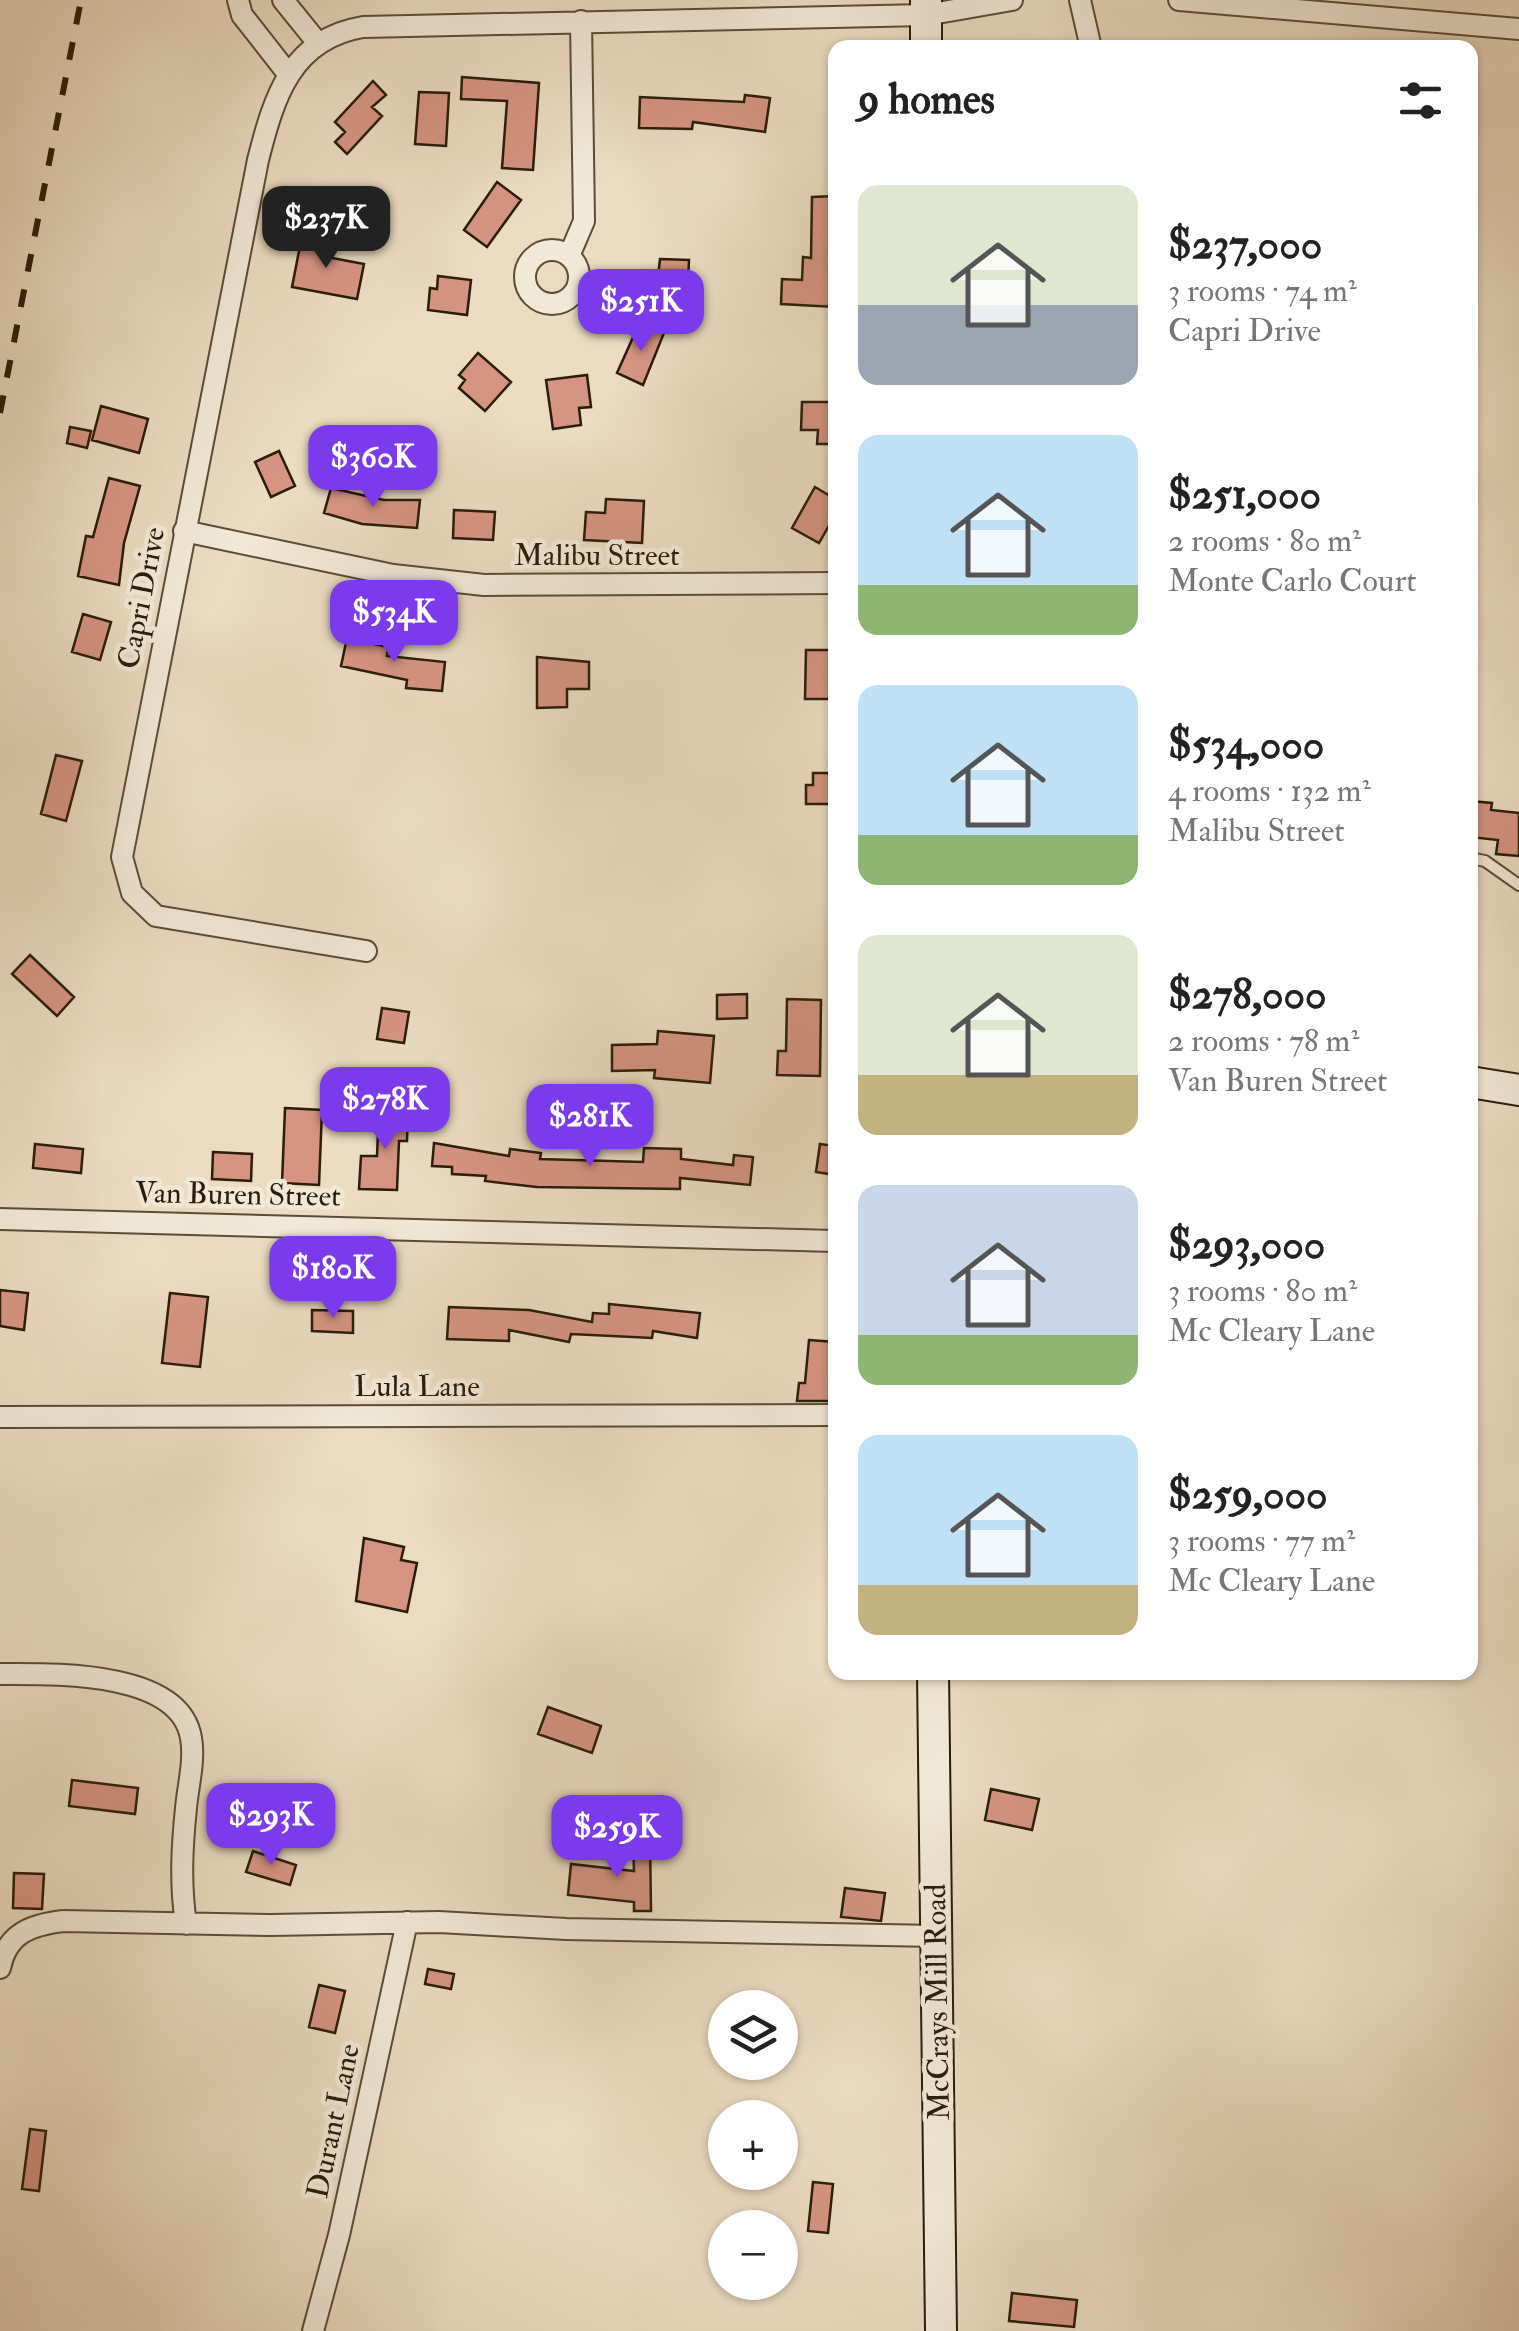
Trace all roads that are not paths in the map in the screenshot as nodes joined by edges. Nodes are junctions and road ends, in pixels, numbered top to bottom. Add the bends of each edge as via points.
1 (238, 0) edge
2 (282, 0) edge
3 (1012, 0) edge
4 (1080, 0) edge
5 (1179, 0) edge
6 (926, 8) edge
7 (581, 22) junction
8 (1519, 29) edge
9 (926, 40) edge
10 (1089, 40) edge
11 (317, 42) junction
12 (289, 75) junction
13 (569, 256) dead end
14 (184, 532) junction
15 (828, 583) edge
16 (1478, 860) edge
17 (1519, 885) edge
18 (366, 951) dead end
19 (1478, 1083) edge
20 (1519, 1090) edge
21 (0, 1220) edge
22 (828, 1240) edge
23 (828, 1415) edge
24 (0, 1417) edge
25 (0, 1674) edge
26 (933, 1680) edge
27 (407, 1922) junction
28 (186, 1924) junction
29 (936, 1936) junction
30 (0, 1968) edge
31 (313, 2331) edge
32 (942, 2331) edge

1 - 12 street
2 - 11 street
3 - 6 street
4 - 10 street
5 - 8 street
6 - 7 street
6 - 9 street
7 - 11 street via 406,22 348,29
7 - 13 street via 584,221
11 - 12 street, Capri Drive
12 - 14 street, Capri Drive via 258,160
14 - 15 street, Malibu Street via 393,575 484,585
14 - 18 street, Capri Drive via 124,831 125,878 142,907 156,916
16 - 17 lane
19 - 20 street
21 - 22 street, Van Buren Street
23 - 24 street, Lula Lane
25 - 28 street via 127,1684 177,1708 192,1748 182,1844
26 - 29 street, McCrays Mill Road
27 - 28 street
27 - 29 street
27 - 31 street, Durant Lane
28 - 30 street via 32,1925 9,1944
29 - 32 street, McCrays Mill Road

